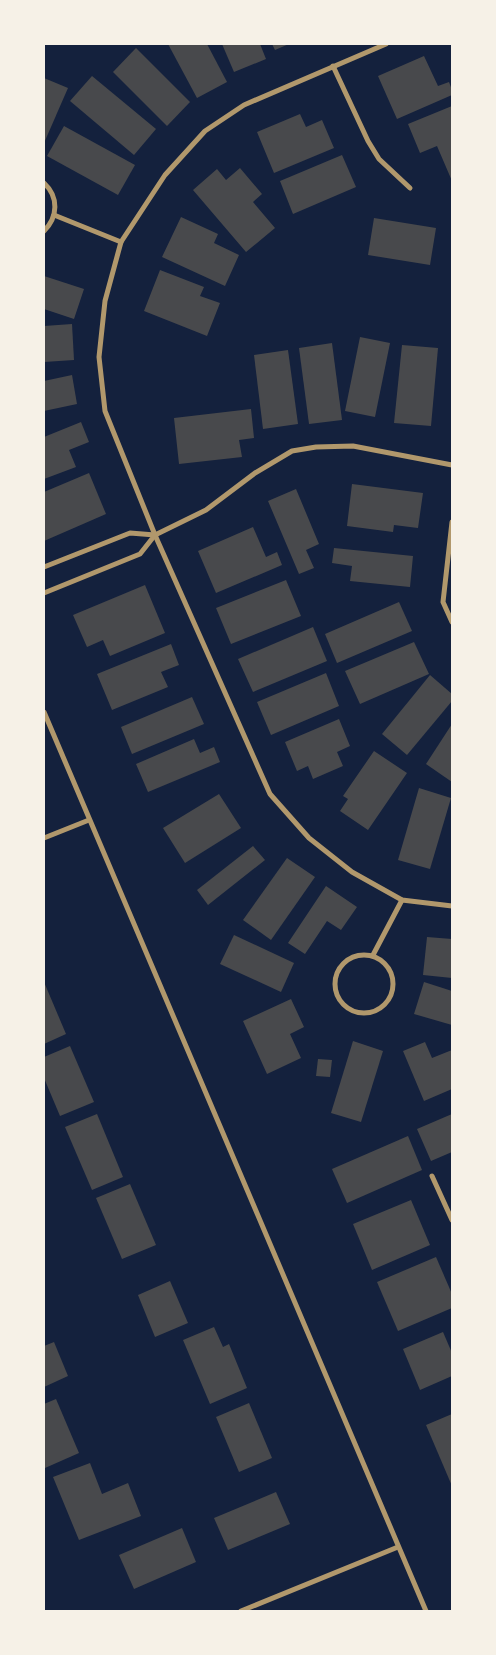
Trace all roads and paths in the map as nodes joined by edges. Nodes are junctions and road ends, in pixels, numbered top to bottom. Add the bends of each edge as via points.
1 (386, 44) edge
2 (333, 66) junction
3 (44, 183) edge
4 (410, 188) dead end
5 (54, 216) junction
6 (44, 231) edge
7 (121, 242) junction
8 (452, 465) edge
9 (452, 522) edge
10 (154, 535) junction
11 (44, 567) edge
12 (44, 593) edge
13 (452, 622) edge
14 (44, 712) edge
15 (89, 820) junction
16 (44, 838) edge
17 (402, 900) junction
18 (452, 906) edge
19 (373, 956) junction
20 (432, 1176) dead end
21 (452, 1220) edge
22 (398, 1547) junction
23 (241, 1611) edge
24 (426, 1611) edge

1 - 2 street
2 - 4 street via 379,159
2 - 7 street via 244,105 205,131 165,175
3 - 5 street via 54,196
5 - 6 street
5 - 7 street
7 - 10 street via 105,301 99,357 105,412
8 - 10 street via 352,446 292,451 255,473 206,510
9 - 13 street via 444,602
10 - 11 street via 130,532
10 - 12 street via 140,554
10 - 17 street via 270,794 309,838 352,872
14 - 15 street
15 - 16 street
15 - 22 street
17 - 18 street
17 - 19 street
19 - 19 street via 364,954 347,960 336,975 334,984 340,1001 356,1012 376,1011 391,997 393,977 382,960
20 - 21 street
22 - 23 street
22 - 24 street

